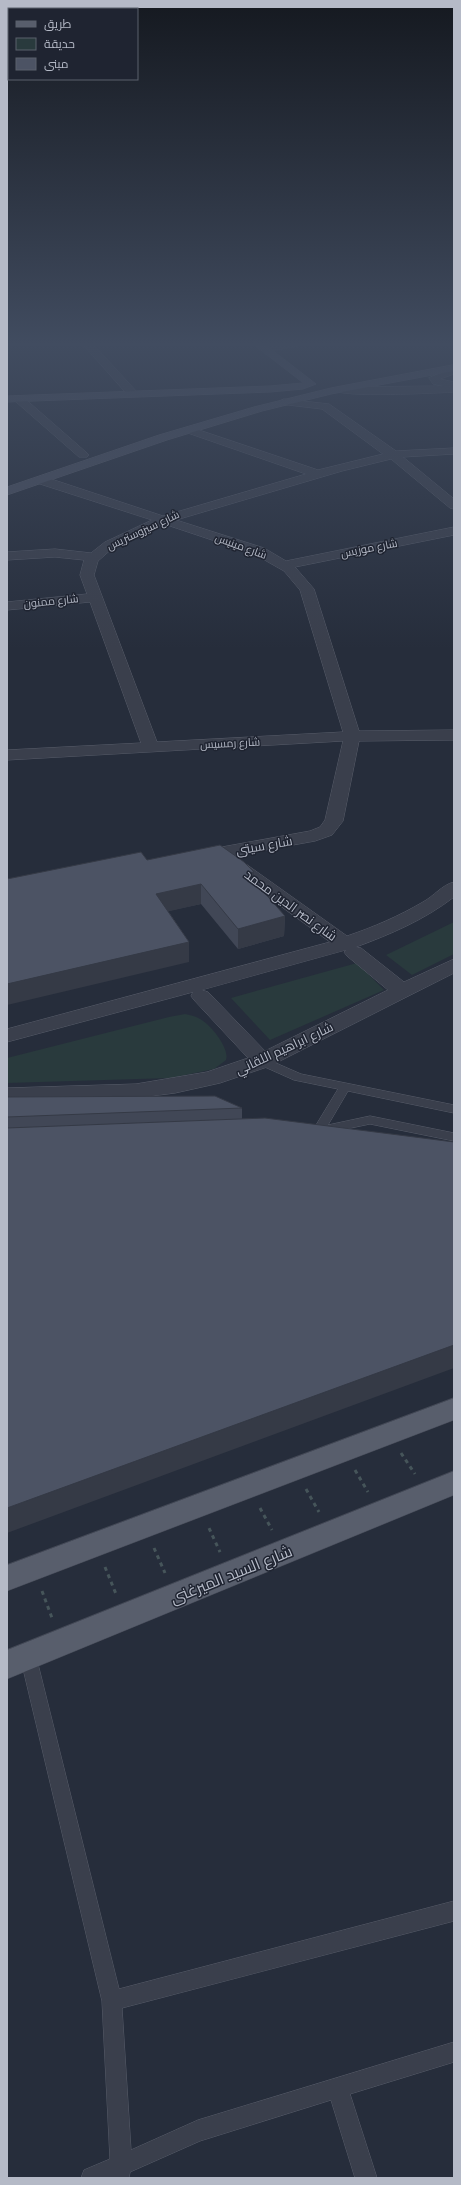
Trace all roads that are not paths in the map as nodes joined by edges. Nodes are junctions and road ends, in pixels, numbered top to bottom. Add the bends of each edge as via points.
1 (69, 445) edge
2 (113, 445) edge
3 (145, 445) edge
4 (233, 445) edge
5 (378, 445) edge
6 (454, 451) edge
7 (392, 455) junction
8 (83, 456) junction
9 (318, 474) junction
10 (7, 480) edge
11 (41, 480) junction
12 (7, 491) edge
13 (454, 505) edge
14 (162, 520) junction
15 (454, 531) edge
16 (7, 556) edge
17 (92, 557) junction
18 (284, 565) junction
19 (95, 597) junction
20 (7, 606) edge
21 (454, 735) edge
22 (352, 736) junction
23 (151, 747) junction
24 (7, 755) edge
25 (219, 853) junction
26 (180, 859) edge
27 (454, 888) edge
28 (454, 904) edge
29 (349, 947) junction
30 (454, 965) edge
31 (402, 990) junction
32 (201, 996) junction
33 (7, 1036) edge
34 (7, 1049) edge
35 (262, 1061) junction
36 (345, 1087) junction
37 (7, 1095) edge
38 (454, 1109) edge
39 (454, 1137) edge
40 (454, 1409) edge
41 (454, 1483) edge
42 (7, 1578) edge
43 (18, 1660) edge
44 (454, 1911) edge
45 (112, 2001) junction
46 (454, 2052) edge
47 (338, 2089) junction
48 (119, 2171) edge
49 (92, 2178) edge
50 (366, 2178) edge

1 - 8 street
2 - 8 main road
3 - 11 main road
4 - 9 street
5 - 7 street
6 - 7 street, شارع سيزوستريس
7 - 9 street, شارع سيزوستريس
7 - 13 street
8 - 10 main road
9 - 14 street, شارع سيزوستريس
11 - 12 main road
11 - 14 street, شارع مينيس
14 - 17 street, شارع سيزوستريس via 106,547
14 - 18 street, شارع مينيس via 253,549
15 - 18 street, شارع موزيس
16 - 17 street via 55,553
17 - 19 street, شارع سيزوستريس via 87,564 86,572
18 - 22 street, شارع مينيس via 307,589
19 - 20 street, شارع ممنون
19 - 23 street, شارع سيزوستريس
21 - 22 street, شارع رمسيس
22 - 23 street, شارع رمسيس
22 - 25 street, شارع سيتى via 334,821 330,828 309,837
23 - 24 street, شارع رمسيس
25 - 26 street, شارع سيتى
25 - 29 street, شارع نصر الدين محمد
27 - 29 street via 418,913
28 - 29 street via 414,928
29 - 31 street, شارع نصر الدين محمد
29 - 32 street
29 - 33 street via 282,962
30 - 31 street, شارع ابراهيم اللقاني
31 - 35 street, شارع ابراهيم اللقاني
32 - 34 street
32 - 35 street
35 - 36 lane via 298,1077
35 - 37 street, شارع ابراهيم اللقاني via 212,1078 149,1090
36 - 38 lane
36 - 39 lane via 313,1131 370,1120
40 - 42 main road
41 - 43 main road, شارع السيد الميرغنى
43 - 45 lane
44 - 45 lane
45 - 48 lane
46 - 47 lane
47 - 48 lane via 198,2131
47 - 50 lane
48 - 49 lane

